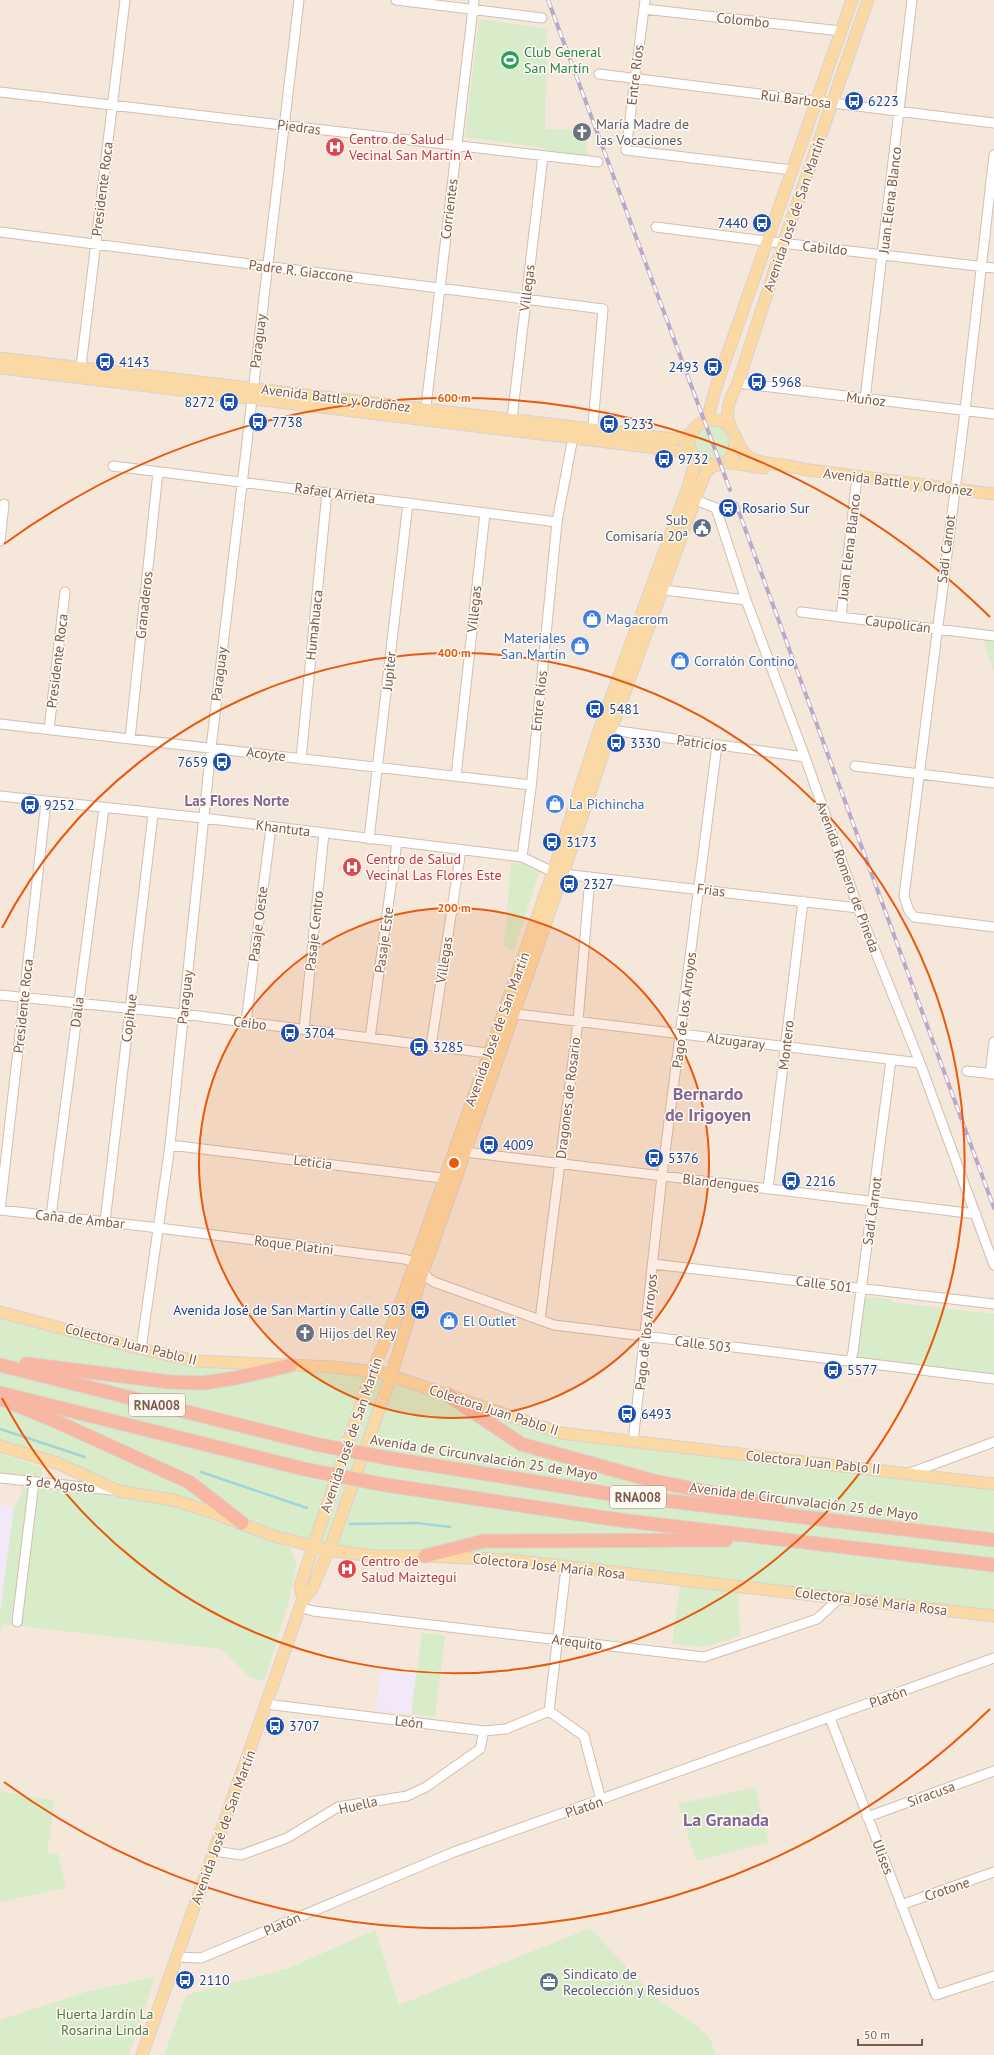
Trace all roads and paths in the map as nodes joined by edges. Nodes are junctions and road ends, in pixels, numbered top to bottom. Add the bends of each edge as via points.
1 (125, 0) edge
2 (299, 0) edge
3 (396, 0) edge
4 (852, 0) edge
5 (868, 0) edge
6 (912, 0) edge
7 (645, 4) edge
8 (473, 5) edge
9 (542, 18) dead end
10 (841, 31) junction
11 (599, 74) dead end
12 (635, 78) junction
13 (0, 92) edge
14 (817, 101) junction
15 (832, 103) junction
16 (112, 105) junction
17 (900, 112) junction
18 (994, 123) edge
19 (284, 125) junction
20 (457, 146) junction
21 (994, 155) edge
22 (543, 156) junction
23 (598, 162) dead end
24 (792, 170) junction
25 (656, 227) dead end
26 (0, 232) edge
27 (767, 241) junction
28 (783, 244) junction
29 (96, 245) junction
30 (883, 255) junction
31 (267, 266) junction
32 (982, 266) junction
33 (994, 268) edge
34 (440, 288) junction
35 (526, 300) junction
36 (0, 358) edge
37 (0, 368) edge
38 (81, 373) junction
39 (738, 383) junction
40 (252, 392) junction
41 (865, 399) junction
42 (965, 411) junction
43 (426, 414) junction
44 (994, 414) edge
45 (512, 419) junction
46 (707, 420) junction
47 (694, 430) junction
48 (574, 432) junction
49 (733, 434) junction
50 (592, 435) junction
51 (695, 456) junction
52 (720, 464) junction
53 (113, 466) dead end
54 (802, 469) junction
55 (158, 472) junction
56 (857, 477) junction
57 (243, 481) junction
58 (954, 489) junction
59 (327, 492) junction
60 (994, 494) edge
61 (695, 500) junction
62 (408, 503) junction
63 (4, 504) dead end
64 (485, 513) junction
65 (557, 522) junction
66 (0, 541) edge
67 (651, 589) junction
68 (663, 590) junction
69 (64, 592) dead end
70 (746, 600) junction
71 (802, 612) dead end
72 (841, 617) junction
73 (936, 629) junction
74 (994, 636) edge
75 (0, 724) edge
76 (49, 729) junction
77 (606, 729) junction
78 (130, 739) junction
79 (717, 745) junction
80 (210, 748) junction
81 (805, 757) junction
82 (302, 759) junction
83 (855, 766) dead end
84 (379, 768) junction
85 (919, 774) junction
86 (456, 776) junction
87 (994, 783) edge
88 (531, 785) junction
89 (0, 796) edge
90 (46, 802) junction
91 (104, 808) junction
92 (153, 814) junction
93 (203, 818) junction
94 (271, 827) junction
95 (324, 833) junction
96 (369, 839) junction
97 (397, 842) junction
98 (461, 850) junction
99 (522, 857) junction
100 (558, 873) junction
101 (590, 876) junction
102 (699, 889) junction
103 (803, 902) junction
104 (858, 908) junction
105 (994, 927) edge
106 (0, 994) edge
107 (24, 997) junction
108 (78, 1003) junction
109 (130, 1009) junction
110 (509, 1013) junction
111 (183, 1014) junction
112 (578, 1021) junction
113 (246, 1022) junction
114 (304, 1029) junction
115 (681, 1034) junction
116 (370, 1038) junction
117 (994, 1042) edge
118 (431, 1046) junction
119 (786, 1047) junction
120 (494, 1054) junction
121 (891, 1060) junction
122 (920, 1064) junction
123 (967, 1071) dead end
124 (992, 1074) edge
125 (170, 1145) junction
126 (465, 1152) junction
127 (561, 1164) junction
128 (662, 1176) junction
129 (450, 1179) junction
130 (768, 1189) junction
131 (873, 1202) junction
132 (0, 1210) edge
133 (976, 1214) junction
134 (51, 1216) junction
135 (105, 1222) junction
136 (159, 1228) junction
137 (414, 1263) junction
138 (653, 1264) junction
139 (994, 1265) edge
140 (423, 1272) junction
141 (861, 1288) junction
142 (994, 1304) edge
143 (0, 1312) edge
144 (540, 1320) junction
145 (645, 1336) junction
146 (141, 1349) junction
147 (0, 1360) edge
148 (850, 1362) junction
149 (0, 1365) edge
150 (291, 1365) junction
151 (372, 1371) junction
152 (391, 1376) junction
153 (994, 1379) edge
154 (0, 1393) edge
155 (448, 1395) junction
156 (0, 1399) edge
157 (633, 1442) junction
158 (994, 1442) edge
159 (0, 1446) edge
160 (910, 1474) junction
161 (0, 1478) edge
162 (34, 1482) junction
163 (994, 1484) edge
164 (119, 1491) junction
165 (242, 1523) junction
166 (890, 1528) junction
167 (994, 1540) edge
168 (792, 1541) junction
169 (313, 1547) junction
170 (329, 1550) junction
171 (426, 1556) junction
172 (994, 1565) edge
173 (566, 1568) junction
174 (841, 1597) junction
175 (302, 1603) junction
176 (994, 1616) edge
177 (17, 1622) dead end
178 (559, 1640) junction
179 (994, 1658) edge
180 (266, 1704) junction
181 (549, 1711) junction
182 (830, 1718) junction
183 (484, 1731) junction
184 (994, 1771) edge
185 (601, 1800) junction
186 (867, 1817) junction
187 (214, 1851) junction
188 (994, 1872) edge
189 (901, 1905) junction
190 (176, 1958) junction
191 (994, 1976) edge
192 (142, 2055) edge

1 - 16 street, Presidente Roca
2 - 19 street, Paraguay
3 - 8 street
4 - 10 main road, Avenida José de San Martín
5 - 15 main road, Avenida José de San Martín
6 - 17 street, Juan Elena Blanco
7 - 10 street, Colombo
7 - 12 street, Entre Ríos
8 - 9 street
8 - 20 street, Corrientes
10 - 14 main road, Avenida José de San Martín
11 - 12 street, Rui Barbosa
12 - 14 street, Rui Barbosa
12 - 24 street, Entre Ríos via 626,150
13 - 16 street, Piedras
14 - 15 street, Rui Barbosa
14 - 24 main road, Avenida José de San Martín
15 - 17 street, Rui Barbosa
15 - 28 main road, Avenida José de San Martín
16 - 19 street, Piedras
16 - 29 street, Presidente Roca
17 - 18 street, Rui Barbosa
17 - 30 street, Juan Elena Blanco
19 - 20 street, Piedras
19 - 31 street, Paraguay
20 - 22 street, Piedras
20 - 34 street, Corrientes
21 - 32 street, Sadi Carnot
22 - 23 street, Piedras
22 - 35 street, Villegas
24 - 27 main road, Avenida José de San Martín
25 - 27 street, Cabildo
26 - 29 street, Padre R. Giaccone
27 - 28 street, Cabildo
27 - 46 main road, Avenida José de San Martín
28 - 30 street, Cabildo
28 - 39 main road, Avenida José de San Martín
29 - 31 street, Padre R. Giaccone
29 - 38 street, Presidente Roca
30 - 32 street, Cabildo
30 - 41 street, Juan Elena Blanco
31 - 34 street, Padre R. Giaccone
31 - 40 street, Paraguay
32 - 33 street, Cabildo
32 - 42 street, Sadi Carnot
34 - 35 street, Padre R. Giaccone
34 - 43 street, Corrientes
35 - 45 street, Villegas
35 - 50 street, Padre R. Giaccone via 603,309
36 - 38 main road, Avenida Battle y Ordoñez
37 - 38 main road, Avenida Battle y Ordoñez
38 - 40 main road, Avenida Battle y Ordoñez
39 - 41 street, Muñoz
39 - 49 main road, Avenida José de San Martín via 728,404 726,417
40 - 43 main road, Avenida Battle y Ordoñez
40 - 57 street, Paraguay
41 - 42 street, Muñoz
42 - 44 street, Muñoz
42 - 58 street, Sadi Carnot
43 - 45 main road, Avenida Battle y Ordoñez
43 - 48 main road, Avenida Battle y Ordoñez
45 - 48 main road, Avenida Battle y Ordoñez
46 - 47 main road
46 - 49 main road via 718,420
47 - 50 main road, Avenida Battle y Ordoñez via 686,438 674,439
47 - 51 main road via 690,438 690,447
48 - 50 main road, Avenida Battle y Ordoñez
48 - 65 street, Entre Ríos
49 - 52 main road via 733,453
49 - 54 main road, Avenida Battle y Ordoñez via 742,452 754,460
50 - 51 main road, Avenida Battle y Ordoñez via 682,451
51 - 52 main road via 704,464
51 - 67 main road, Avenida José de San Martín via 689,484
52 - 54 main road, Avenida Battle y Ordoñez
52 - 61 main road, Avenida José de San Martín via 706,472
53 - 55 street, Rafael Arrieta
54 - 56 main road, Avenida Battle y Ordoñez
55 - 57 street, Rafael Arrieta
55 - 78 street, Granaderos
56 - 58 main road, Avenida Battle y Ordoñez
56 - 72 street, Juan Elena Blanco
57 - 59 street, Rafael Arrieta
57 - 80 street, Paraguay
58 - 60 main road, Avenida Battle y Ordoñez
58 - 73 street, Sadi Carnot
59 - 62 street, Rafael Arrieta
59 - 82 street, Humahuaca
61 - 68 main road, Avenida José de San Martín
61 - 70 street, Avenida Romero de Pineda via 716,508
62 - 64 street, Rafael Arrieta
62 - 84 street, Jupiter
63 - 66 street
64 - 65 street, Rafael Arrieta
64 - 86 street, Villegas
65 - 88 street, Entre Ríos
67 - 68 street
67 - 77 main road, Avenida José de San Martín
68 - 70 street
68 - 77 main road, Avenida José de San Martín
69 - 76 street, Presidente Roca
70 - 81 street, Avenida Romero de Pineda
71 - 72 street, Caupolicán
72 - 73 street, Caupolicán
73 - 74 street, Caupolicán
73 - 85 street, Sadi Carnot
75 - 76 street, Acoyte
76 - 78 street, Acoyte
77 - 79 street, Patricios
77 - 100 main road, Avenida José de San Martín
78 - 80 street, Acoyte
79 - 81 street, Patricios
79 - 102 street, Pago de los Arroyos
80 - 82 street, Acoyte
80 - 93 street, Paraguay
81 - 104 street, Avenida Romero de Pineda
82 - 84 street, Acoyte
83 - 85 street
84 - 86 street, Acoyte
84 - 96 street, Jupiter
85 - 87 street
85 - 105 street, Sadi Carnot via 904,886 909,911 914,917
86 - 88 street, Acoyte
88 - 99 street, Entre Ríos
89 - 90 street, Khantuta
90 - 91 street, Khantuta
90 - 107 street, Presidente Roca
91 - 92 street, Khantuta
91 - 108 street, Dalia
92 - 93 street, Khantuta
92 - 109 street, Copihue
93 - 94 street, Khantuta
93 - 111 street, Paraguay
94 - 95 street, Khantuta
94 - 113 street, Pasaje Oeste
95 - 96 street, Khantuta
95 - 114 street, Pasaje Centro
96 - 97 street, Khantuta
97 - 98 street, Khantuta
97 - 116 street, Pasaje Este
98 - 99 street, Khantuta
98 - 118 street, Villegas
99 - 100 street, Khantuta
100 - 101 street, Frias
100 - 110 main road, Avenida José de San Martín
101 - 102 street, Frias
101 - 112 street, Dragones de Rosario
102 - 103 street, Frias
102 - 115 street, Pago de los Arroyos
103 - 104 street, Frias
103 - 119 street, Montero
104 - 122 street, Avenida Romero de Pineda
106 - 107 street, Ceibo
107 - 108 street, Ceibo
107 - 132 street, Presidente Roca
108 - 109 street, Ceibo
108 - 134 street, Dalia
109 - 111 street, Ceibo
109 - 135 street, Copihue
110 - 112 street, Alzugaray
110 - 120 main road, Avenida José de San Martín
111 - 113 street, Ceibo
111 - 125 street, Paraguay
112 - 115 street, Alzugaray
112 - 127 street, Dragones de Rosario
113 - 114 street, Ceibo
114 - 116 street, Ceibo
115 - 119 street, Alzugaray
115 - 128 street, Pago de los Arroyos
116 - 118 street, Ceibo
117 - 124 street
118 - 120 street, Ceibo
119 - 121 street, Alzugaray
119 - 130 street, Montero
120 - 126 main road, Avenida José de San Martín
120 - 129 main road, Avenida José de San Martín
121 - 122 street, Alzugaray
121 - 131 street, Sadi Carnot
122 - 133 street, Avenida Romero de Pineda
123 - 124 street
125 - 129 street, Leticia
125 - 136 street, Paraguay
126 - 127 street, Blandengues
126 - 129 main road, Avenida José de San Martín
127 - 128 street, Blandengues
127 - 144 street, Dragones de Rosario
128 - 130 street, Blandengues
128 - 138 street, Pago de los Arroyos
129 - 137 main road, Avenida José de San Martín
129 - 140 main road, Avenida José de San Martín
130 - 131 street, Blandengues
131 - 133 street, Blandengues
131 - 141 street, Sadi Carnot
132 - 134 street, Caña de Ambar
133 - 139 street, Avenida Romero de Pineda
134 - 135 street, Caña de Ambar
135 - 136 street, Caña de Ambar
136 - 137 street, Roque Platini
136 - 146 street, Paraguay
137 - 140 street
137 - 151 main road, Avenida José de San Martín via 396,1316
138 - 141 street, Calle 501
138 - 145 street, Pago de los Arroyos
140 - 144 street, Calle 503 via 434,1282
140 - 152 main road, Avenida José de San Martín
141 - 142 street, Calle 501
141 - 148 street, Sadi Carnot
143 - 146 main road, Colectora Juan Pablo II
144 - 145 street, Calle 503 via 554,1325
145 - 148 street, Calle 503
145 - 157 street, Pago de los Arroyos
146 - 150 main road, Colectora Juan Pablo II via 196,1361
147 - 150 highway via 170,1382 203,1383
148 - 153 street, Calle 503
149 - 166 highway, Avenida de Circunvalación 25 de Mayo / RNA008, bridge via 315,1444 387,1458 611,1494
150 - 151 main road, Colectora Juan Pablo II
151 - 152 main road, Colectora Juan Pablo II
151 - 169 main road, Avenida José de San Martín
152 - 155 main road, Colectora Juan Pablo II
152 - 170 main road, Avenida José de San Martín
154 - 168 highway, RNA008, bridge via 304,1469 380,1484 612,1519
155 - 157 main road, Colectora Juan Pablo II via 561,1433
155 - 166 highway, RNA008 via 521,1444 553,1454 654,1481
156 - 165 highway via 189,1482
157 - 160 main road, Colectora Juan Pablo II
158 - 160 street
159 - 164 main road, Colectora José María Rosa via 57,1463
160 - 163 main road, Colectora Juan Pablo II
161 - 162 street, 5 de Agosto
162 - 164 street, 5 de Agosto
162 - 177 street
164 - 165 main road, Colectora José María Rosa via 173,1500
165 - 169 main road, Colectora José María Rosa via 274,1536
166 - 167 highway, Avenida de Circunvalación 25 de Mayo / RNA008
168 - 171 highway via 484,1541
168 - 172 highway, RNA008
169 - 170 main road, Colectora José María Rosa
169 - 175 main road, Avenida José de San Martín via 300,1586
170 - 171 main road, Colectora José María Rosa via 374,1556
170 - 175 main road, Avenida José de San Martín via 312,1589
171 - 173 main road, Colectora José María Rosa via 510,1560
173 - 174 main road, Colectora José María Rosa
173 - 178 street
174 - 176 main road, Colectora José María Rosa
174 - 178 street, Arequito via 817,1619 704,1657
175 - 178 street, Arequito via 313,1612
175 - 180 main road, Avenida José de San Martín
178 - 181 street
179 - 182 street, Platón
180 - 183 street, León
180 - 187 main road, Avenida José de San Martín
181 - 183 street, León via 506,1729
181 - 185 street via 584,1736
182 - 185 street, Platón
182 - 186 street, Ulises
183 - 187 street, Huella via 480,1749 426,1787 407,1796 338,1807 287,1838 241,1855
184 - 186 street, Siracusa
185 - 190 street, Platón via 454,1852 201,1958
186 - 189 street, Ulises
187 - 190 main road, Avenida José de San Martín
188 - 189 street, Crotone
189 - 191 street, Ulises via 936,1995
190 - 192 main road, Avenida José de San Martín

